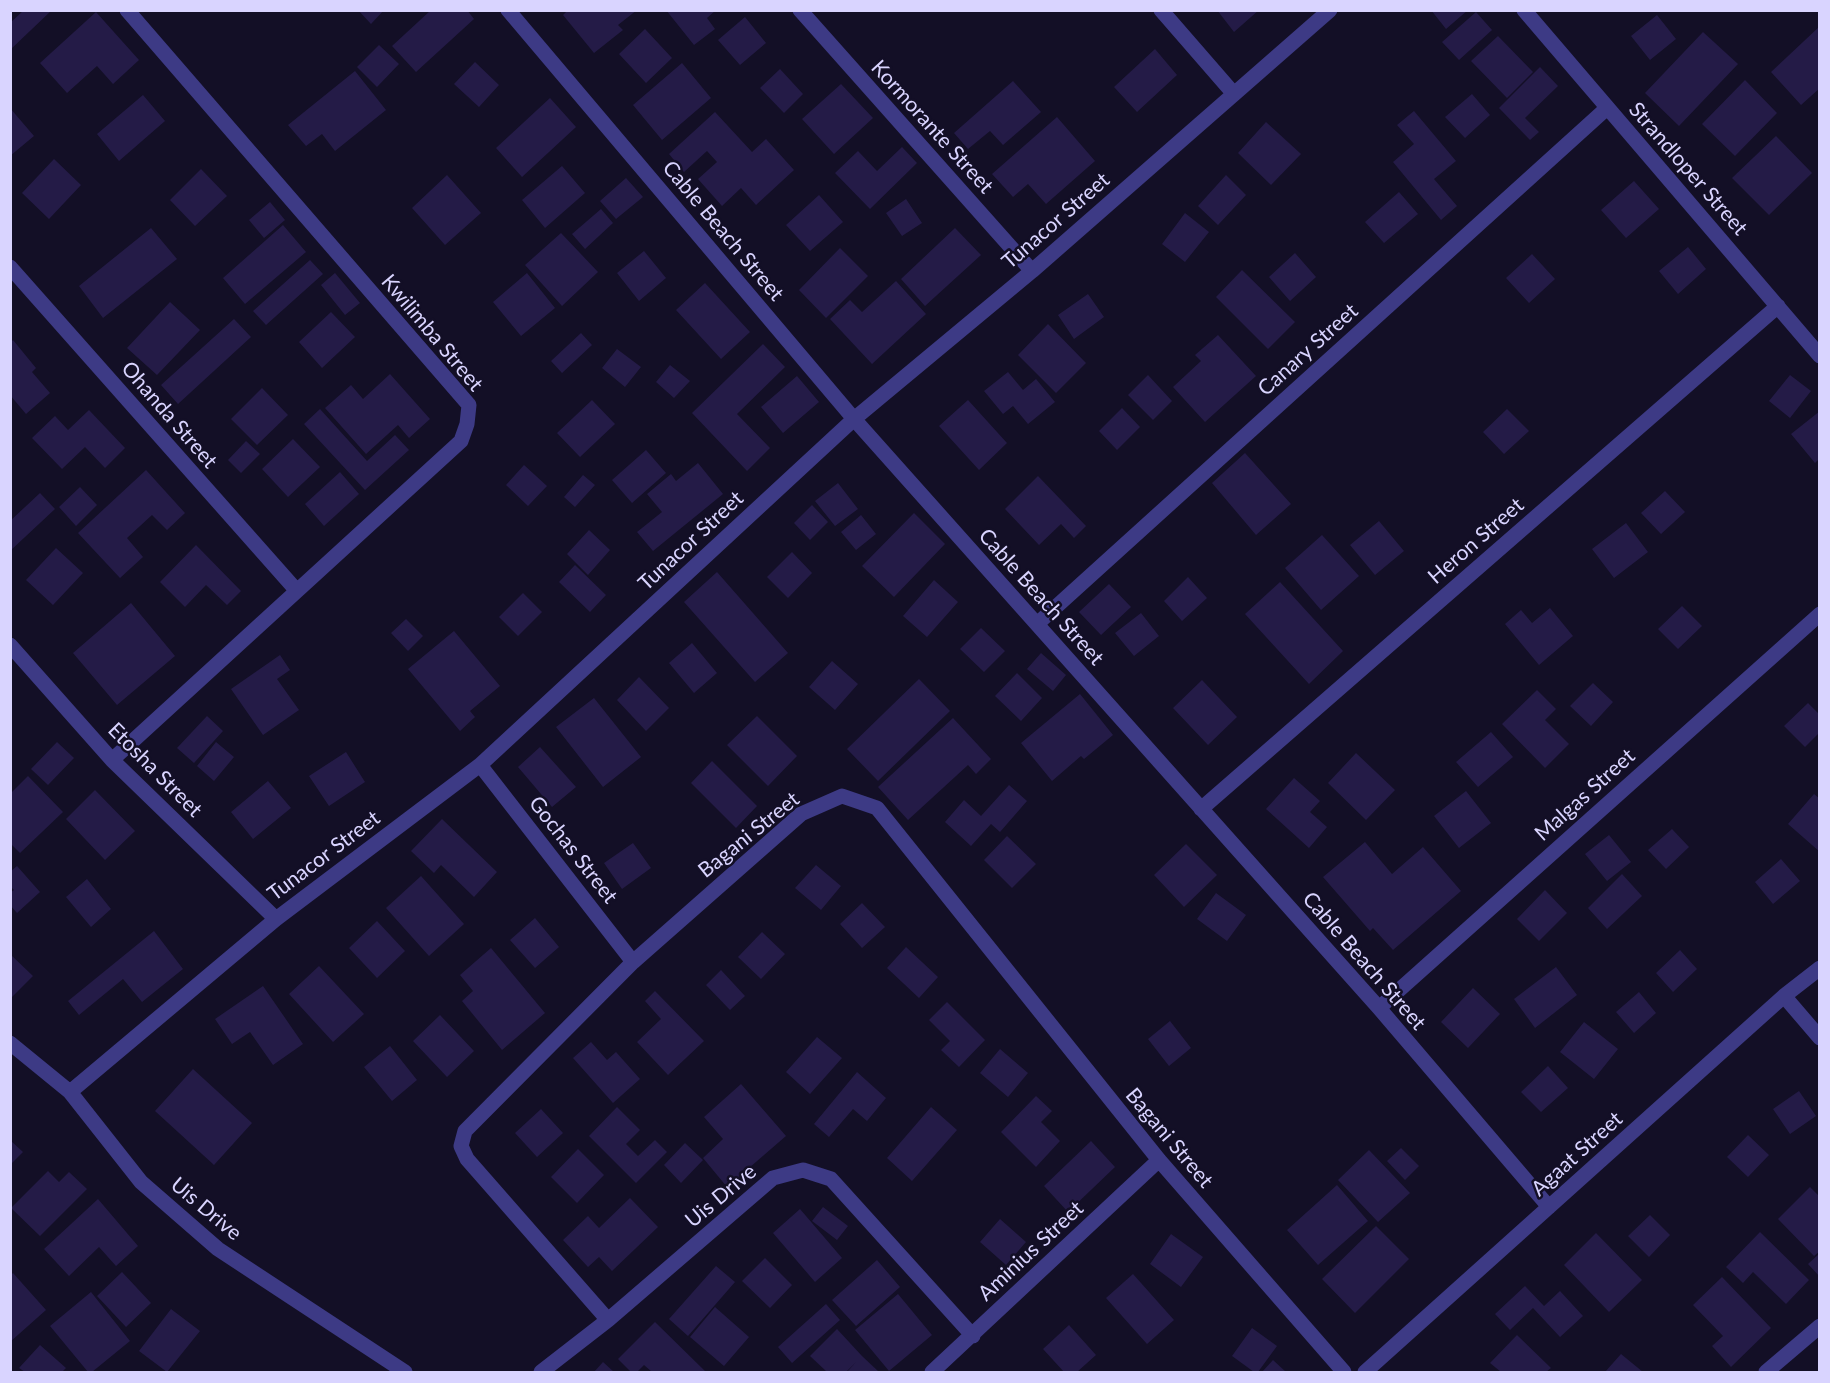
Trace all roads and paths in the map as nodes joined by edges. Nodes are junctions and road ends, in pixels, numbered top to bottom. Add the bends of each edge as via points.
1 (127, 10) edge
2 (508, 10) edge
3 (800, 10) edge
4 (1161, 10) edge
5 (1330, 10) edge
6 (1524, 10) edge
7 (1234, 94) junction
8 (1607, 108) junction
9 (10, 267) edge
10 (1032, 271) junction
11 (1778, 306) junction
12 (1820, 356) edge
13 (854, 419) junction
14 (297, 591) junction
15 (1820, 614) edge
16 (1037, 624) junction
17 (10, 645) edge
18 (112, 760) junction
19 (480, 765) junction
20 (1201, 809) junction
21 (276, 919) junction
22 (633, 962) junction
23 (1820, 968) edge
24 (1784, 996) junction
25 (1379, 1008) junction
26 (1820, 1038) edge
27 (10, 1043) edge
28 (70, 1092) junction
29 (1159, 1160) junction
30 (1549, 1207) junction
31 (608, 1320) junction
32 (1820, 1326) edge
33 (973, 1336) junction
34 (405, 1372) edge
35 (541, 1372) edge
36 (932, 1372) edge
37 (1344, 1372) edge
38 (1365, 1372) edge
39 (1766, 1372) edge

1 - 14 street, Kwilimba Street via 469,405 461,441
2 - 13 street, Cable Beach Street
3 - 10 street, Kormorante Street
4 - 7 street
5 - 7 street, Tunacor Street
6 - 8 street, Strandloper Street
7 - 10 street, Tunacor Street
8 - 11 street, Strandloper Street
8 - 16 street, Canary Street
9 - 14 street, Ohanda Street
10 - 13 street, Tunacor Street
11 - 12 street, Strandloper Street
11 - 20 street, Heron Street
13 - 16 street, Cable Beach Street
13 - 19 street, Tunacor Street
14 - 18 street, Kwilimba Street
15 - 25 street, Malgas Street
16 - 20 street, Cable Beach Street
17 - 18 street, Etosha Street
18 - 21 street, Etosha Street
19 - 21 street, Tunacor Street
19 - 22 street, Gochas Street
20 - 25 street, Cable Beach Street
21 - 28 street, Tunacor Street
22 - 29 street, Bagani Street via 801,814 842,795 877,808
22 - 31 street, Bagani Street via 465,1131 461,1146 467,1159
23 - 24 street, Agaat Street
24 - 26 street
24 - 30 street, Agaat Street
25 - 30 street, Cable Beach Street
27 - 28 street, Uis Drive
28 - 34 street, Uis Drive via 141,1182 218,1249
29 - 33 street, Aminius Street
29 - 37 street, Bagani Street
30 - 38 street, Agaat Street
31 - 33 street, Uis Drive via 773,1178 804,1170 831,1179
31 - 35 street, Uis Drive
32 - 39 street
33 - 36 street, Aminius Street

